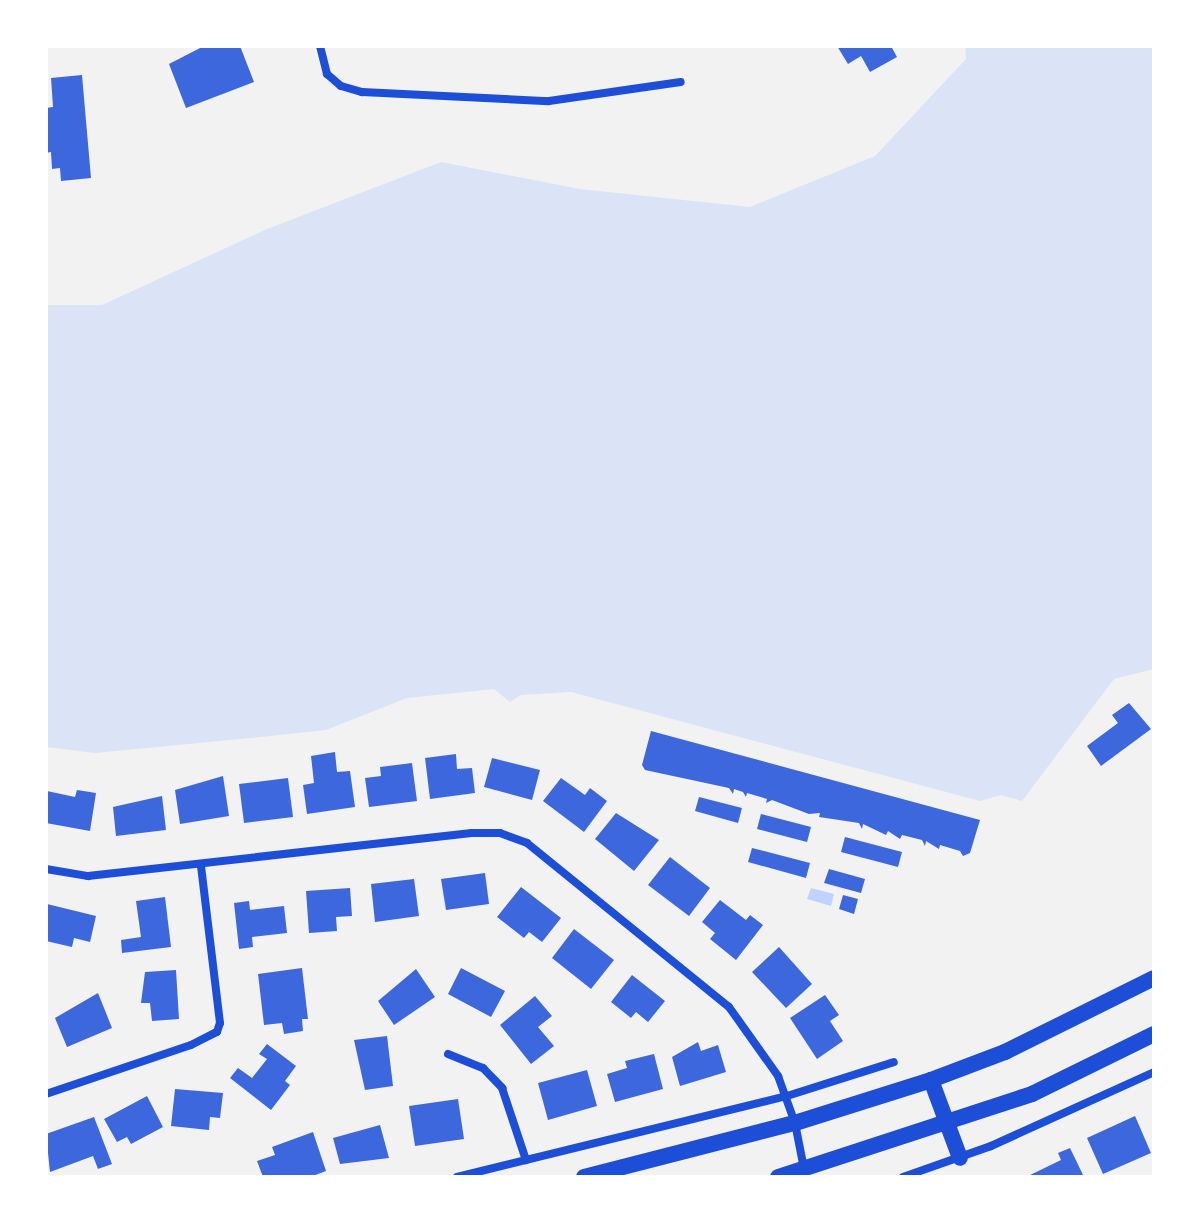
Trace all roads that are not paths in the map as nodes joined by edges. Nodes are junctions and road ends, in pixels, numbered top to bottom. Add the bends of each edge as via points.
1 (320, 46) edge
2 (681, 82) dead end
3 (201, 865) junction
4 (46, 869) edge
5 (1154, 978) edge
6 (1154, 1034) edge
7 (448, 1054) dead end
8 (894, 1062) dead end
9 (1154, 1072) edge
10 (931, 1080) junction
11 (46, 1094) edge
12 (787, 1096) junction
13 (795, 1123) junction
14 (948, 1125) junction
15 (960, 1158) junction
16 (526, 1160) junction
17 (804, 1170) junction
18 (457, 1177) edge
19 (584, 1177) edge
20 (778, 1177) edge
21 (903, 1177) edge

1 - 2 street via 327,74 362,92 549,101
3 - 4 street via 88,876
3 - 11 street via 217,1032
3 - 12 street via 483,832 527,843 712,989 752,1034
5 - 10 main road via 1005,1052
6 - 14 main road via 1032,1094
7 - 16 street via 483,1068 502,1088
8 - 12 street
9 - 15 street
10 - 13 main road
10 - 14 main road
12 - 13 street
12 - 16 street
13 - 17 street
13 - 19 main road
14 - 15 main road
14 - 17 main road
15 - 21 street
16 - 18 street
17 - 20 main road

